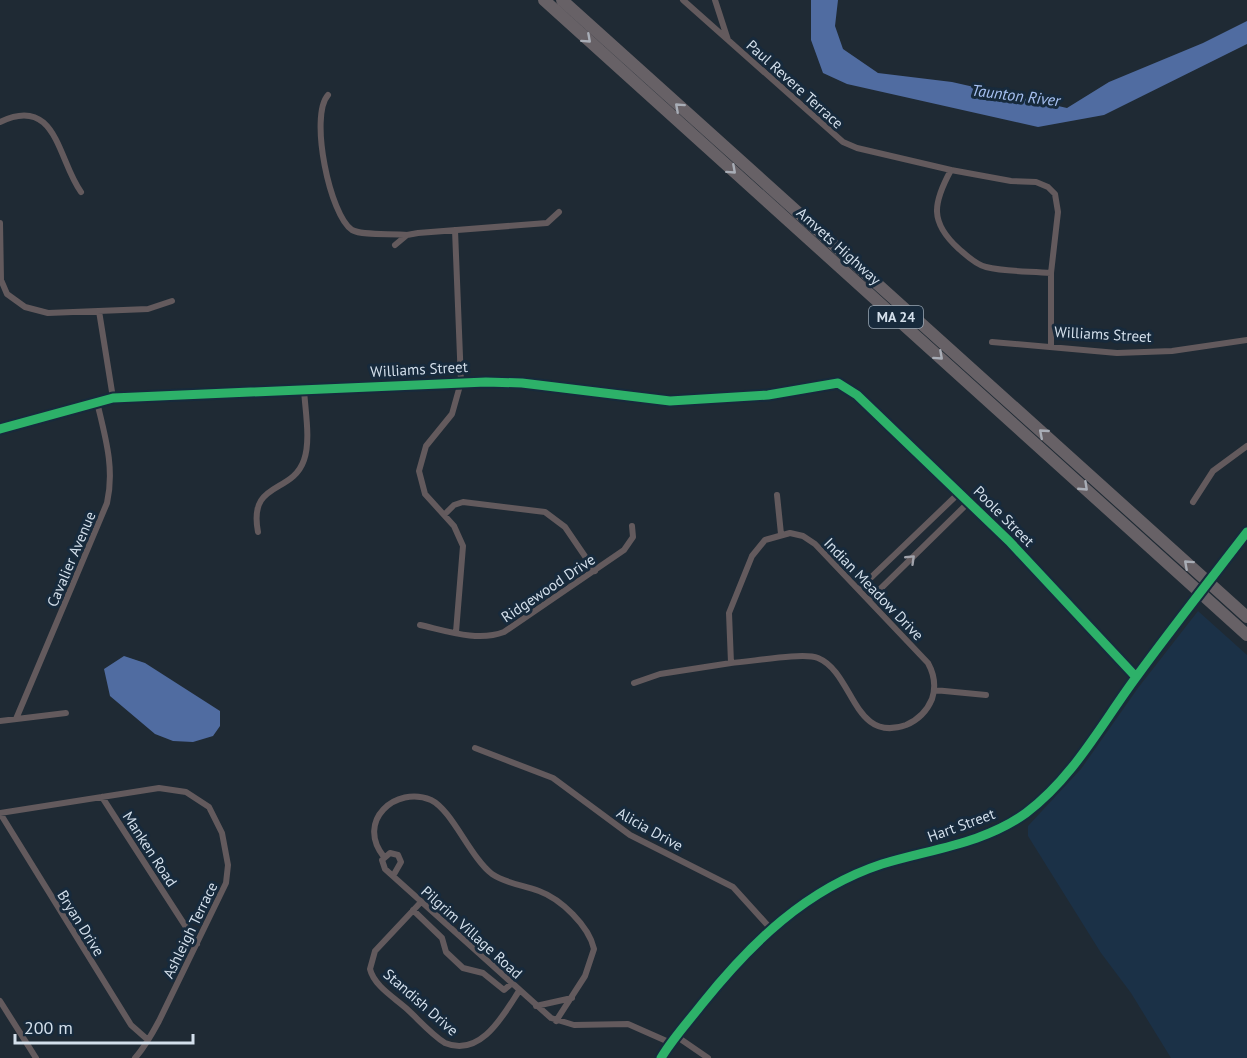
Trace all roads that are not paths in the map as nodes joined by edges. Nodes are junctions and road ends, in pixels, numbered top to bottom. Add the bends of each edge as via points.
1 (544, 0) edge
2 (562, 0) edge
3 (683, 0) edge
4 (715, 0) edge
5 (728, 41) junction
6 (328, 95) dead end
7 (0, 122) edge
8 (951, 170) junction
9 (81, 192) dead end
10 (559, 212) dead end
11 (0, 223) edge
12 (454, 230) junction
13 (407, 235) junction
14 (395, 244) dead end
15 (1052, 273) junction
16 (172, 301) dead end
17 (99, 311) junction
18 (1247, 340) edge
19 (992, 342) dead end
20 (1051, 347) junction
21 (460, 382) junction
22 (842, 385) joint
23 (304, 389) junction
24 (113, 398) junction
25 (97, 402) junction
26 (0, 429) edge
27 (1247, 446) edge
28 (960, 493) junction
29 (777, 495) dead end
30 (969, 502) junction
31 (1193, 502) dead end
32 (444, 515) junction
33 (632, 526) dead end
34 (258, 532) dead end
35 (1247, 532) edge
36 (781, 534) junction
37 (595, 571) junction
38 (859, 589) junction
39 (869, 600) junction
40 (1247, 617) edge
41 (420, 625) dead end
42 (456, 632) junction
43 (1247, 635) edge
44 (731, 663) junction
45 (1136, 677) junction
46 (634, 682) dead end
47 (934, 690) junction
48 (986, 695) dead end
49 (66, 713) dead end
50 (16, 719) junction
51 (0, 721) edge
52 (475, 748) dead end
53 (102, 797) junction
54 (0, 813) edge
55 (384, 857) junction
56 (393, 876) junction
57 (421, 902) junction
58 (413, 910) junction
59 (771, 929) junction
60 (197, 944) junction
61 (511, 984) junction
62 (519, 991) junction
63 (572, 998) junction
64 (0, 1001) edge
65 (536, 1006) junction
66 (556, 1021) junction
67 (673, 1039) junction
68 (148, 1040) junction
69 (36, 1058) edge
70 (135, 1058) edge
71 (661, 1058) edge
72 (708, 1058) edge

1 -> 43 highway, Amvets Highway / MA 24
40 -> 2 highway, Amvets Highway / MA 24
3 - 5 street, Paul Revere Terrace
4 - 5 street, Paul Revere Terrace
5 - 8 street, Paul Revere Terrace via 846,144
6 - 13 street via 321,106 323,164 346,223 358,232
7 - 9 street via 29,116 48,125
8 - 15 street via 942,187 937,211 939,226 950,240 985,267
8 - 15 street, Paul Revere Terrace via 1036,182 1051,189 1058,212
10 - 12 street via 547,223
11 - 17 street via 1,280 12,300 41,312
12 - 13 street
12 - 21 street
13 - 14 street
15 - 20 street
16 - 17 street via 148,309
17 - 24 street
18 - 20 street, Williams Street via 1151,352
19 - 20 street, Williams Street
21 - 22 street, Williams Street via 522,383 670,401 768,395 825,384
21 - 23 street, Williams Street
21 - 32 street via 452,414 426,446 420,464 425,494
22 - 28 street, Poole Street
23 - 24 street, Williams Street
23 - 34 street via 304,461 291,477 269,490 259,502 255,517
24 - 25 street, Williams Street
25 - 26 street, Williams Street
25 - 50 street, Cavalier Avenue via 110,458 107,503
27 - 31 street via 1213,471
28 - 30 street, Poole Street
28 - 38 street
29 - 36 street
39 -> 30 street
30 - 45 street, Poole Street
32 - 37 street via 462,502 545,512 565,528
32 - 42 street via 463,546
33 - 37 street, Ridgewood Drive via 633,537 627,547
35 - 45 street, Hart Street, bridge
36 - 38 street, Indian Meadow Drive via 795,534 811,541
36 - 44 street via 765,540 756,549 731,604
37 - 42 street, Ridgewood Drive via 504,632 486,637
38 - 39 street, Indian Meadow Drive
39 - 47 street, Indian Meadow Drive via 926,660 933,674
41 - 42 street, Ridgewood Drive
44 - 46 street
44 - 47 street via 820,659 839,674 863,715 885,726 902,726 917,719
45 - 59 street, Hart Street via 1069,772 1026,812 987,834 857,873 808,900
47 - 48 street
49 - 50 street
50 - 51 street
52 - 59 street, Alicia Drive via 553,778 630,835 733,887
53 - 54 street, Ashleigh Terrace
53 - 60 street, Manken Road
53 - 60 street, Ashleigh Terrace via 169,788 202,800 214,814 222,833 228,874
54 - 68 street, Bryan Drive via 131,1025
55 - 56 street, Pilgrim Village Road via 383,866
55 - 56 street via 390,853 400,857 401,866
55 - 63 street, Pilgrim Village Road via 372,835 382,811 393,802 406,799 425,799 436,804 487,869 508,883 556,899 587,933 594,954
56 - 57 street, Pilgrim Village Road
57 - 58 street, Standish Drive
57 - 61 street, Pilgrim Village Road
58 - 61 street via 442,938 447,952 463,968 483,973 504,990
58 - 62 street, Standish Drive via 375,951 372,975 443,1041 462,1048 486,1039
59 - 67 street, Hart Street via 731,969
60 - 68 street, Ashleigh Terrace
61 - 62 street, Pilgrim Village Road
62 - 65 street, Pilgrim Village Road
63 - 65 street
63 - 66 street, Pilgrim Village Road
64 - 69 street
65 - 66 street, Pilgrim Village Road
66 - 67 street, Pilgrim Village Road via 574,1025 628,1024
67 - 71 street, Hart Street
67 - 72 street, Pilgrim Village Road
68 - 70 street, Ashleigh Terrace

